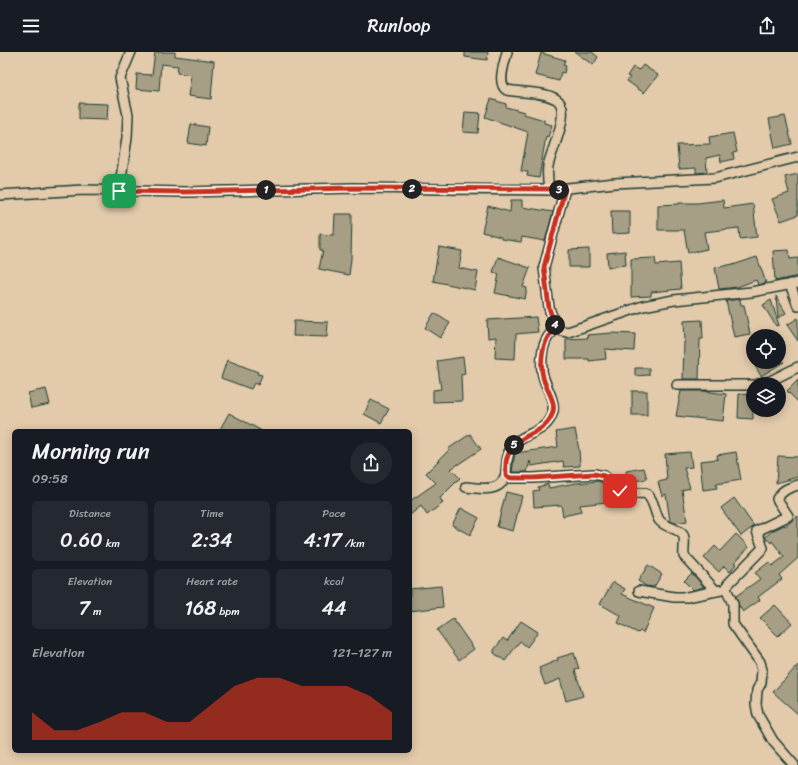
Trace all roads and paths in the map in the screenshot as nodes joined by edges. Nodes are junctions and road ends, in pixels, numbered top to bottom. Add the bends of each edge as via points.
1 (131, 52) edge
2 (507, 52) edge
3 (798, 156) edge
4 (565, 189) junction
5 (549, 190) junction
6 (119, 191) junction
7 (0, 196) edge
8 (794, 284) edge
9 (798, 306) edge
10 (556, 328) junction
11 (798, 367) edge
12 (778, 377) edge
13 (677, 385) dead end
14 (746, 385) edge
15 (506, 476) junction
16 (798, 485) edge
17 (466, 487) dead end
18 (726, 589) junction
19 (639, 591) dead end
20 (716, 591) junction
21 (794, 765) edge

1 - 6 street via 120,78 128,115
2 - 5 street via 501,83 504,88 556,99 560,102 564,114 548,166
3 - 4 street via 716,178 615,183
4 - 5 street
4 - 10 street via 544,267 549,308
5 - 6 street via 353,188
6 - 7 street via 84,190
8 - 9 street
8 - 10 street via 643,306 568,332
10 - 15 street via 548,337 542,365 543,377 554,410 549,423 521,438 511,448 506,459
11 - 12 street
13 - 14 street
15 - 17 street via 501,484 493,488
15 - 20 street via 533,478 594,474 604,476 625,494 645,493 651,499 662,523 682,534 684,556
16 - 18 street via 788,488 777,499 788,516 757,531 763,548
18 - 20 street
18 - 21 street via 733,604 733,624 760,662 761,683 757,690 756,704 758,715 773,741
19 - 20 street via 687,597

